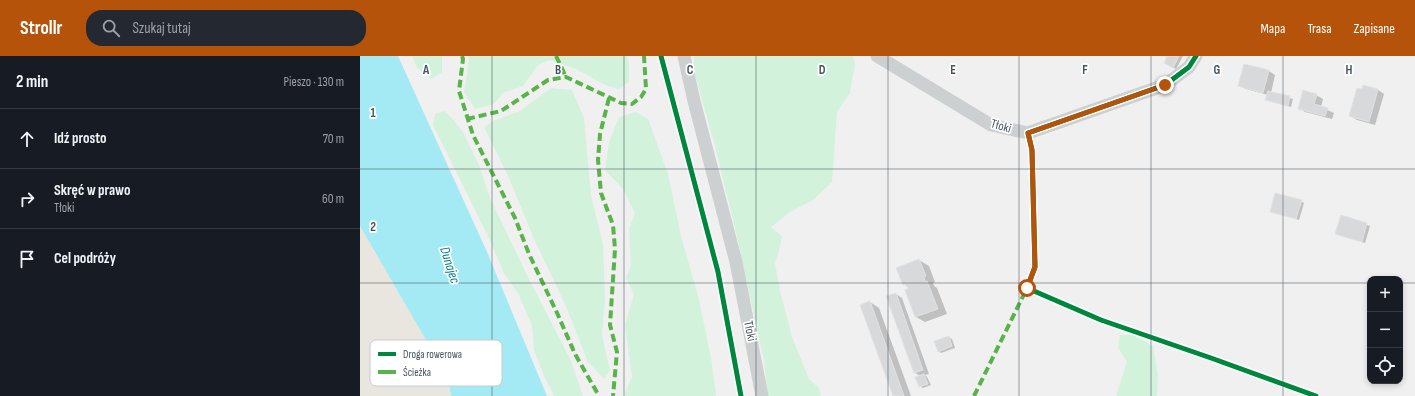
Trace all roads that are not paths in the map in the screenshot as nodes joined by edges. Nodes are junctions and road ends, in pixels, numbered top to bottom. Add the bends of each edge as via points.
1 (684, 56) edge
2 (877, 56) edge
3 (1196, 56) edge
4 (1028, 133) junction
5 (1027, 288) dead end
6 (762, 396) edge

1 - 6 street, Tłoki via 736,262
2 - 4 street, Tłoki via 991,125
3 - 4 street, Tłoki via 1188,67 1165,85
4 - 5 lane via 1032,150 1035,267

